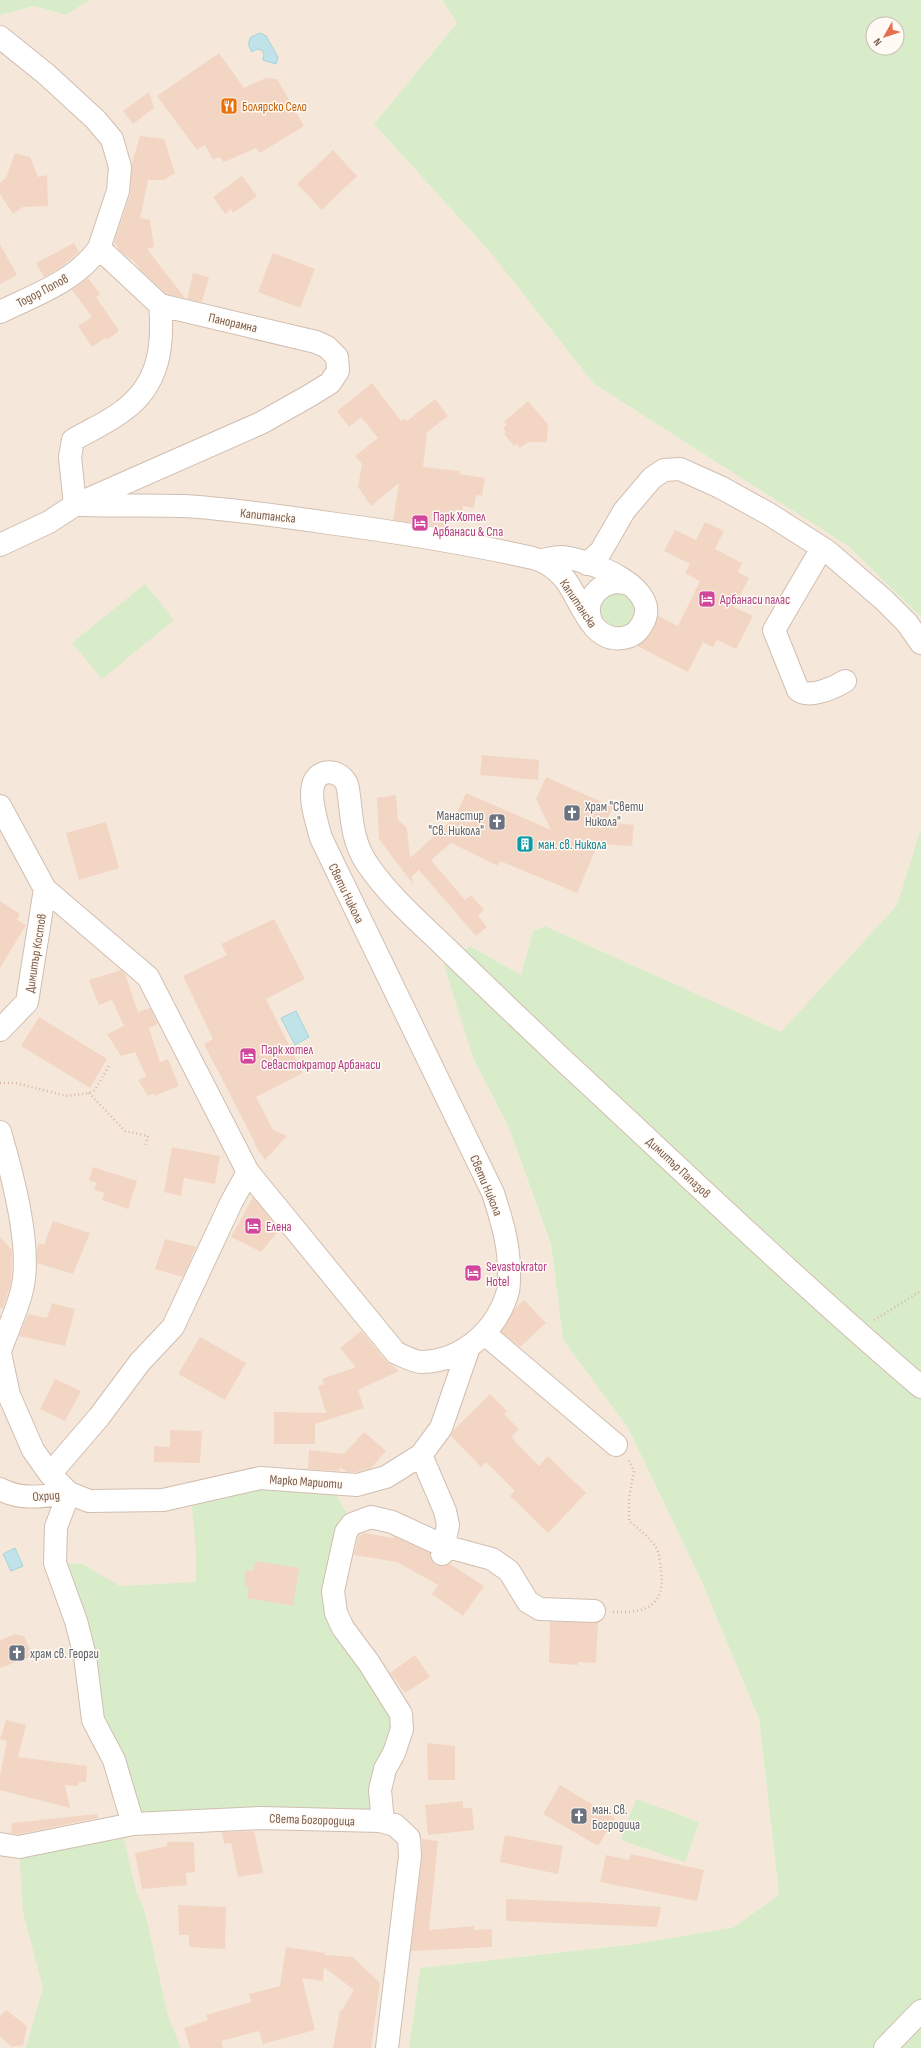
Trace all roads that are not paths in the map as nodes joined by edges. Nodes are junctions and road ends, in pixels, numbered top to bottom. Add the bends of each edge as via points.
1 (0, 37) edge
2 (99, 248) junction
3 (160, 305) junction
4 (0, 312) edge
5 (75, 505) junction
6 (0, 544) edge
7 (822, 548) junction
8 (542, 560) junction
9 (587, 564) junction
10 (633, 587) junction
11 (594, 626) junction
12 (921, 643) edge
13 (845, 681) dead end
14 (0, 806) edge
15 (45, 889) junction
16 (440, 942) joint
17 (0, 1030) edge
18 (0, 1132) edge
19 (248, 1172) junction
20 (477, 1341) junction
21 (0, 1352) edge
22 (921, 1387) edge
23 (616, 1445) road end
24 (420, 1455) junction
25 (50, 1474) junction
26 (2, 1492) edge
27 (69, 1493) junction
28 (443, 1550) junction
29 (594, 1611) road end
30 (383, 1822) junction
31 (133, 1824) junction
32 (0, 1844) edge
33 (921, 2011) edge
34 (387, 2048) edge
35 (885, 2048) edge

1 - 2 street via 46,74 95,119 112,139 120,167 118,191
2 - 3 street, Панорамна
2 - 4 street, Тодор Попов via 92,259 65,280
3 - 5 street via 162,327 159,357 148,388 124,410 73,440 70,457
3 - 5 street, Панорамна via 316,342 327,347 337,357 338,372 330,383 261,423
5 - 6 street via 49,522
5 - 8 street, Капитанска via 184,506 284,516 475,546
7 - 9 street via 769,514 720,488 680,469 664,470 652,478 624,511 601,552
7 - 12 street via 884,600 907,623
7 - 13 street via 774,630 798,690 802,694
8 - 9 street, Капитанска via 560,557
8 - 11 street, Капитанска via 563,577
9 - 10 street, Капитанска via 613,574
10 - 11 street via 615,582 605,584 597,590 589,608
10 - 11 street, Капитанска via 642,597 646,608 639,629 626,638 618,639 602,634
14 - 15 street
15 - 17 street, Димитър Костов via 27,1002
15 - 19 street via 148,977
16 - 20 street, Свети Никола via 388,892 365,860 354,838 345,779 332,772 320,775 313,787 313,810 321,838 493,1193 504,1226 509,1260 508,1291 498,1312
16 - 22 street, Димитър Папазов via 513,1014 857,1332
18 - 21 street via 25,1244 23,1285
19 - 20 street via 396,1353 421,1362 443,1358
19 - 25 street via 172,1327 140,1362 99,1417
20 - 23 street
20 - 24 street, Марко Мариоти via 441,1428
21 - 25 street via 9,1395 33,1450
24 - 27 street, Марко Мариоти via 386,1477 357,1485 260,1478 163,1500 89,1501
24 - 28 street via 445,1511 448,1525
25 - 27 street
26 - 27 street, Охрид via 33,1498
27 - 31 street via 56,1527 55,1563 76,1621 85,1656 93,1720 114,1760
28 - 29 street via 492,1559 509,1571 528,1602 540,1609
28 - 30 street via 392,1522 371,1517 352,1524 344,1539 333,1591 336,1613 343,1628 373,1668 401,1714 402,1729 385,1769 380,1790
30 - 31 street, Света Богородица via 261,1818
30 - 34 street, Света Богородица via 395,1825 409,1838 410,1856
31 - 32 street, Света Богородица via 19,1847
33 - 35 street

